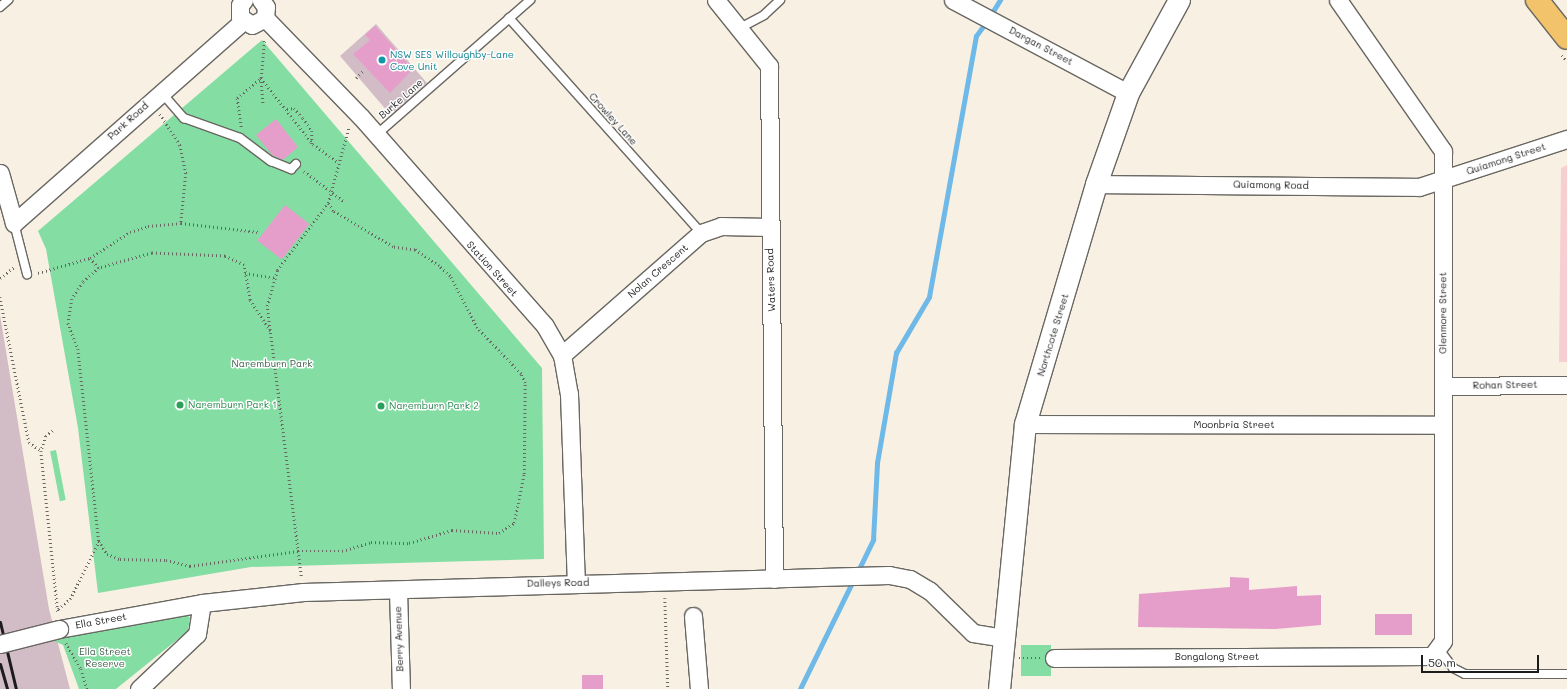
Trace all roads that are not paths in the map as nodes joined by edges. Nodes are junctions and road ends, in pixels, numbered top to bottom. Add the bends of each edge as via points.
1 (8, 0) edge
2 (244, 0) edge
3 (530, 0) edge
4 (716, 0) edge
5 (780, 0) edge
6 (953, 0) edge
7 (1179, 0) edge
8 (1338, 0) edge
9 (1537, 0) edge
10 (0, 7) edge
11 (266, 9) edge
12 (509, 18) junction
13 (243, 21) junction
14 (740, 28) junction
15 (1567, 38) edge
16 (1128, 93) junction
17 (156, 97) junction
18 (376, 135) junction
19 (1567, 139) edge
20 (296, 164) road end
21 (0, 173) edge
22 (1444, 179) junction
23 (1096, 184) junction
24 (14, 223) junction
25 (770, 227) junction
26 (701, 233) junction
27 (27, 274) dead end
28 (562, 356) junction
29 (1567, 385) edge
30 (1444, 386) junction
31 (1025, 424) junction
32 (1442, 425) junction
33 (774, 579) junction
34 (576, 582) junction
35 (398, 590) junction
36 (202, 603) junction
37 (693, 616) dead end
38 (0, 644) edge
39 (1003, 648) junction
40 (1435, 652) junction
41 (1054, 658) road end
42 (1567, 674) edge
43 (139, 689) edge
44 (401, 689) edge
45 (699, 689) edge
46 (999, 689) edge

1 - 10 lane
2 - 13 street via 239,10
3 - 12 lane, Burke Lane
4 - 14 street, Waters Road
5 - 14 lane via 764,16
6 - 16 street, Dargan Street
7 - 16 street, Northcote Street
8 - 22 street, Glenmore Street via 1443,151
9 - 15 highway
11 - 13 street via 256,25
11 - 18 street, Station Street
12 - 18 lane, Burke Lane
12 - 26 lane, Crowley Lane
13 - 17 street, Park Road
14 - 25 street, Waters Road via 769,66
16 - 23 street, Northcote Street
17 - 20 lane via 184,118 240,138 271,161 291,169
17 - 24 street, Park Road
18 - 28 street, Station Street via 544,326
19 - 22 street, Quiamong Street
21 - 24 street
22 - 23 street, Quiamong Road via 1419,187
22 - 30 street, Glenmore Street
23 - 31 street, Northcote Street
24 - 27 lane
25 - 26 street, Nolan Crescent via 721,226
25 - 33 street, Waters Road
26 - 28 street, Nolan Crescent
28 - 34 street, Station Street via 569,394
29 - 30 street, Rohan Street
30 - 32 street, Glenmore Street
31 - 32 street, Moonbria Street
31 - 39 street, Northcote Street
32 - 40 street, Glenmore Street via 1443,641
33 - 34 street, Dalleys Road
33 - 39 street, Dalleys Road via 889,575 910,579 930,591 973,633
34 - 35 street, Dalleys Road
35 - 36 street, Dalleys Road via 303,592
35 - 44 street, Berry Avenue
36 - 38 street, Ella Street, bridge via 60,627
36 - 43 street via 197,634
37 - 45 street
39 - 46 street, Northcote Street
40 - 41 street, Bongalong Street
40 - 42 lane via 1453,668 1465,674

